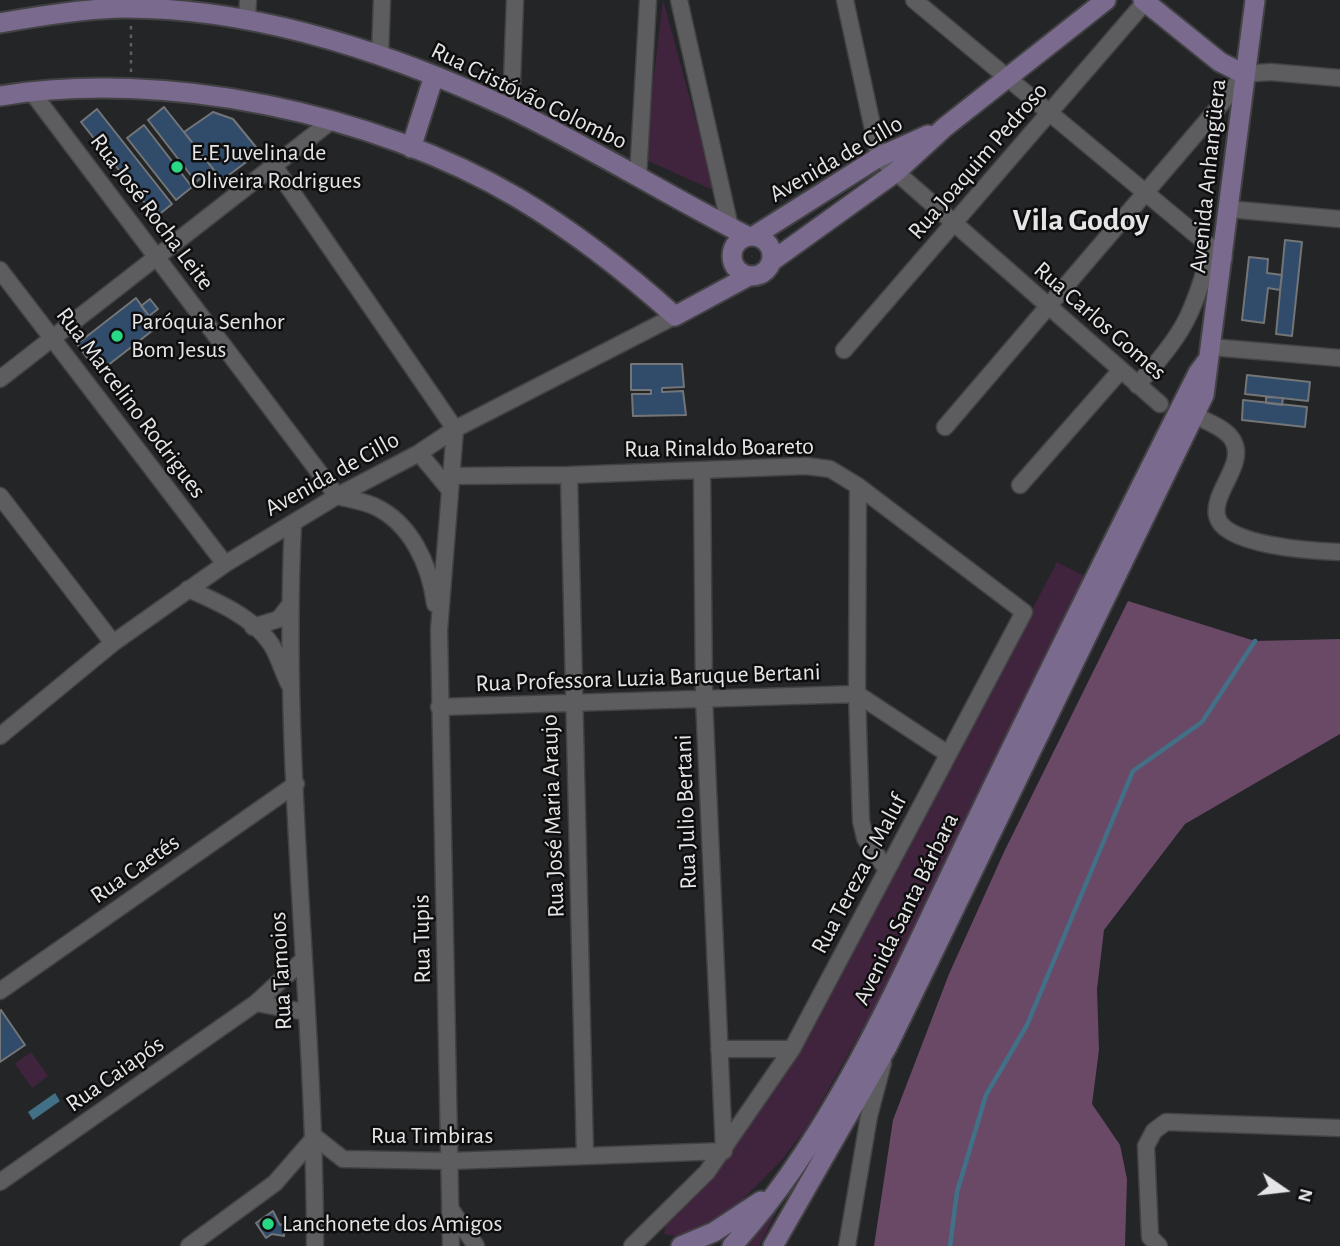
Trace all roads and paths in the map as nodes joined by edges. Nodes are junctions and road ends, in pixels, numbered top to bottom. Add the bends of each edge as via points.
1 (248, 0) edge
2 (382, 0) edge
3 (516, 0) edge
4 (648, 0) edge
5 (679, 0) edge
6 (845, 0) edge
7 (914, 0) edge
8 (1106, 0) edge
9 (1255, 0) edge
10 (1144, 1) edge
11 (122, 6) edge
12 (247, 20) junction
13 (0, 23) edge
14 (380, 55) junction
15 (1244, 74) junction
16 (434, 76) junction
17 (1340, 78) edge
18 (1008, 79) junction
19 (460, 86) junction
20 (131, 88) junction
21 (31, 91) junction
22 (0, 96) edge
23 (425, 103) junction
24 (511, 109) junction
25 (1050, 114) junction
26 (330, 122) junction
27 (945, 127) junction
28 (411, 148) junction
29 (879, 157) junction
30 (274, 166) junction
31 (896, 172) junction
32 (638, 177) junction
33 (1145, 193) junction
34 (1228, 209) junction
35 (698, 212) junction
36 (1340, 219) edge
37 (954, 223) junction
38 (743, 233) junction
39 (1218, 253) junction
40 (732, 254) junction
41 (158, 255) junction
42 (772, 261) junction
43 (0, 271) edge
44 (749, 276) junction
45 (714, 295) junction
46 (1048, 306) junction
47 (675, 316) junction
48 (53, 338) junction
49 (844, 350) dead end
50 (1211, 352) junction
51 (1340, 358) edge
52 (1121, 370) junction
53 (0, 379) edge
54 (1138, 385) junction
55 (1160, 404) dead end
56 (1196, 416) junction
57 (945, 426) dead end
58 (455, 429) junction
59 (419, 453) junction
60 (702, 471) junction
61 (569, 475) junction
62 (450, 482) junction
63 (1020, 485) dead end
64 (858, 486) junction
65 (0, 496) edge
66 (337, 496) junction
67 (293, 523) junction
68 (1340, 552) edge
69 (422, 556) junction
70 (444, 561) junction
71 (225, 564) junction
72 (1103, 580) junction
73 (188, 589) junction
74 (289, 606) junction
75 (1024, 612) joint
76 (253, 627) junction
77 (439, 630) junction
78 (113, 643) junction
79 (293, 693) junction
80 (857, 694) junction
81 (704, 698) junction
82 (572, 701) junction
83 (439, 707) junction
84 (0, 736) edge
85 (948, 754) junction
86 (296, 784) junction
87 (887, 870) junction
88 (302, 961) junction
89 (0, 991) edge
90 (256, 1003) junction
91 (305, 1012) junction
92 (887, 1048) junction
93 (719, 1049) junction
94 (792, 1049) junction
95 (1340, 1128) edge
96 (315, 1137) junction
97 (724, 1151) junction
98 (585, 1155) junction
99 (450, 1161) junction
100 (0, 1182) edge
101 (782, 1186) junction
102 (452, 1211) junction
103 (189, 1246) edge
104 (315, 1246) edge
105 (451, 1246) edge
106 (476, 1246) edge
107 (632, 1246) edge
108 (681, 1246) edge
109 (732, 1246) edge
110 (773, 1246) edge
111 (847, 1246) edge
112 (1158, 1246) edge

1 - 12 street
2 - 14 street
3 - 24 street
4 - 32 street
5 - 38 street
6 - 29 street
7 - 18 street
8 - 18 main road, Avenida de Cillo
9 - 15 main road, Avenida Anhangüera
10 - 15 main road via 1220,62
10 - 25 street, Rua Joaquim Pedroso
11 - 12 main road, Rua Cristóvão Colombo
11 - 13 main road, Rua Cristóvão Colombo
11 - 20 path
12 - 14 main road, Rua Cristóvão Colombo
14 - 16 main road, Rua Cristóvão Colombo
15 - 17 street
15 - 33 street
15 - 34 main road, Avenida Anhangüera
16 - 19 main road, Rua Cristóvão Colombo
16 - 23 main road
18 - 25 street
18 - 27 main road, Avenida de Cillo
19 - 23 main road
19 - 24 main road, Rua Cristóvão Colombo
20 - 21 main road
20 - 26 main road via 226,98
21 - 22 main road
21 - 41 street, Rua José Rocha Leite
23 - 28 main road
24 - 32 main road, Rua Cristóvão Colombo
25 - 33 street
25 - 37 street, Rua Joaquim Pedroso
26 - 28 main road
26 - 30 street
27 - 29 main road, Avenida de Cillo
27 - 31 main road, Avenida de Cillo
28 - 47 main road via 526,204 630,276
29 - 31 street, Rua Carlos Gomes
29 - 38 main road, Avenida de Cillo
30 - 41 street
30 - 58 street
31 - 37 street, Rua Carlos Gomes
31 - 42 main road, Avenida de Cillo
32 - 35 main road, Rua Cristóvão Colombo
33 - 39 street
33 - 46 street
34 - 36 street
34 - 39 main road, Avenida Anhangüera
35 - 38 main road, Rua Cristóvão Colombo
35 - 40 main road, Rua Cristóvão Colombo
37 - 46 street, Rua Carlos Gomes
37 - 49 street, Rua Joaquim Pedroso
38 - 40 main road
38 - 42 main road via 771,247
39 - 50 main road, Avenida Anhangüera
39 - 54 street via 1186,324
40 - 44 main road via 737,270
40 - 45 main road
41 - 48 street
41 - 66 street, Rua José Rocha Leite
42 - 44 main road via 766,271
43 - 48 street, Rua Marcelino Rodrigues
44 - 45 main road, Avenida de Cillo
45 - 47 main road, Avenida de Cillo
46 - 52 street, Rua Carlos Gomes
46 - 57 street
47 - 58 street, Avenida de Cillo
48 - 53 street
48 - 71 street, Rua Marcelino Rodrigues
50 - 51 street
50 - 56 main road, Avenida Anhangüera
50 - 72 main road, Avenida Anhangüera
52 - 54 street, Rua Carlos Gomes
52 - 63 street
54 - 55 street, Rua Carlos Gomes
56 - 68 street via 1222,430 1236,449 1217,502 1221,527 1233,536 1282,547
56 - 72 main road, Avenida Anhangüera
58 - 59 street, Avenida de Cillo
58 - 62 street, Rua Tupis
59 - 62 street
59 - 66 street, Avenida de Cillo
60 - 61 street, Rua Rinaldo Boareto
60 - 64 street, Rua Rinaldo Boareto via 806,466 830,469
60 - 81 street, Rua Julio Bertani
61 - 62 street, Rua Rinaldo Boareto
61 - 82 street, Rua José Maria Araujo
62 - 70 street, Rua Tupis
64 - 75 street, Rua Rinaldo Boareto
64 - 80 street
65 - 78 street
66 - 67 street, Avenida de Cillo
66 - 69 street, Rua Tupis via 373,506 392,518
67 - 71 street, Avenida de Cillo
67 - 74 street, Rua Tamoios
69 - 70 street
69 - 77 street, Rua Tupis via 433,588
70 - 77 street, Rua Tupis
71 - 73 street, Avenida de Cillo
72 - 92 main road, Avenida Santa Bárbara
72 - 101 main road, Avenida Santa Bárbara via 860,1058
73 - 76 street, Rua Tamoios
73 - 78 street, Avenida de Cillo
74 - 76 street via 279,620
74 - 79 street, Rua Tamoios
75 - 85 street, Rua Tereza C Maluf
76 - 79 street, Rua Tamoios via 270,643
77 - 83 street, Rua Tupis
78 - 84 street, Avenida de Cillo
79 - 86 street, Rua Tamoios
80 - 81 street, Rua Professora Luzia Baruque Bertani
80 - 85 street
80 - 87 street via 861,821 865,838
81 - 82 street, Rua Professora Luzia Baruque Bertani
81 - 93 street, Rua Julio Bertani
82 - 83 street, Rua Professora Luzia Baruque Bertani
82 - 98 street, Rua José Maria Araujo
83 - 99 street, Rua Tupis
85 - 87 street, Rua Tereza C Maluf
86 - 88 street, Rua Tamoios
86 - 89 street, Rua Caetés
87 - 94 street, Rua Tereza C Maluf
88 - 90 street, Rua Caiapós
88 - 91 street, Rua Tamoios
90 - 91 street
90 - 100 street, Rua Caiapós
91 - 96 street, Rua Tamoios
92 - 110 main road, Avenida Santa Bárbara
92 - 111 street via 869,1116
93 - 94 street
93 - 97 street, Rua Julio Bertani
94 - 97 street, Rua Tereza C Maluf
95 - 112 street via 1166,1122 1154,1130 1146,1146 1150,1237
96 - 99 street, Rua Timbiras via 343,1159
96 - 103 street via 275,1182
96 - 104 street, Rua Tamoios
97 - 98 street, Rua Timbiras
97 - 107 street, Rua Tereza C Maluf
98 - 99 street, Rua Timbiras
99 - 102 street, Rua Tupis
101 - 108 main road via 731,1223
101 - 109 main road, Avenida Santa Bárbara
102 - 105 street, Rua Tupis
102 - 106 street

